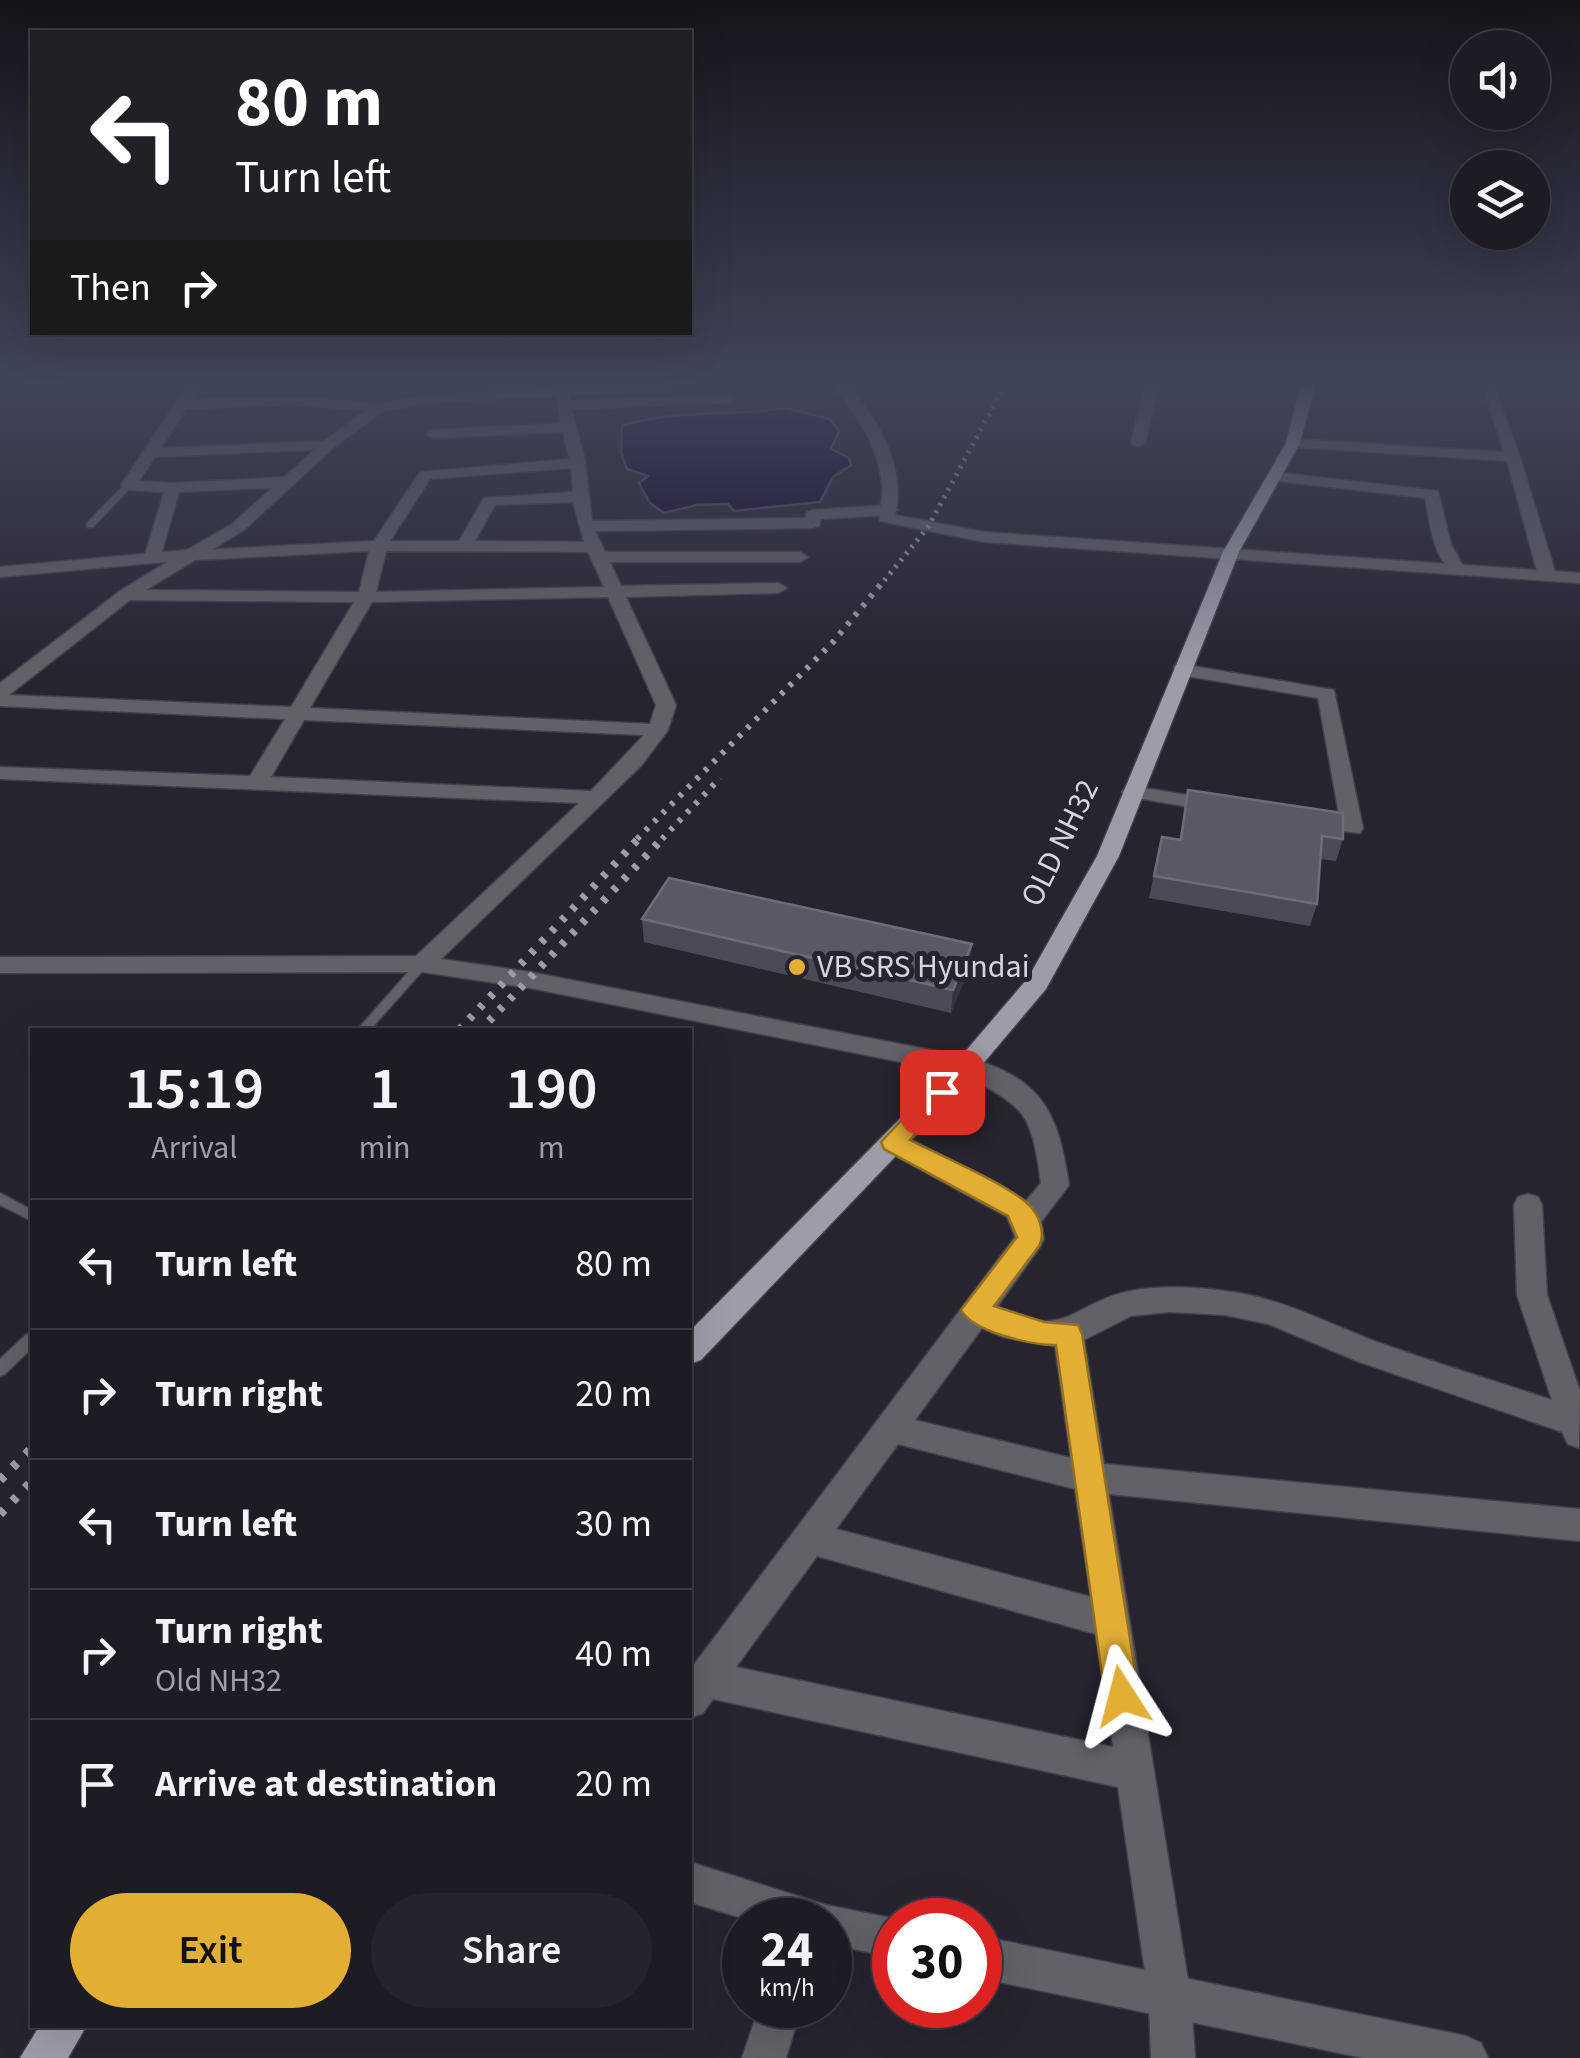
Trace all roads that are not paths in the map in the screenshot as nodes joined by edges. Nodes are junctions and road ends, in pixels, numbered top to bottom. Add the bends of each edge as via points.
1 (131, 481) edge
2 (421, 481) edge
3 (496, 481) edge
4 (578, 481) edge
5 (889, 481) edge
6 (1272, 481) edge
7 (1304, 481) edge
8 (1521, 481) edge
9 (288, 482) joint
10 (129, 485) junction
11 (174, 488) junction
12 (578, 496) junction
13 (490, 500) junction
14 (890, 510) junction
15 (812, 523) junction
16 (90, 525) dead end
17 (585, 526) junction
18 (379, 546) junction
19 (464, 546) junction
20 (599, 552) junction
21 (1231, 552) junction
22 (191, 554) junction
23 (800, 556) junction
24 (152, 558) junction
25 (1456, 568) junction
26 (0, 572) edge
27 (1548, 574) junction
28 (1580, 578) edge
29 (615, 591) junction
30 (126, 595) junction
31 (366, 597) junction
32 (1182, 670) junction
33 (9, 677) edge
34 (0, 692) edge
35 (0, 700) edge
36 (297, 714) junction
37 (658, 730) junction
38 (0, 773) edge
39 (256, 784) junction
40 (1132, 792) junction
41 (596, 798) junction
42 (1242, 810) edge
43 (1297, 819) edge
44 (422, 964) junction
45 (0, 965) edge
46 (366, 1028) edge
47 (966, 1066) junction
48 (893, 1142) junction
49 (0, 1198) edge
50 (1528, 1206) dead end
51 (30, 1215) edge
52 (1026, 1220) junction
53 (975, 1310) junction
54 (1068, 1334) junction
55 (30, 1342) edge
56 (692, 1349) edge
57 (0, 1369) edge
58 (890, 1428) junction
59 (1579, 1431) edge
60 (1088, 1477) junction
61 (1580, 1524) edge
62 (811, 1538) junction
63 (1110, 1620) junction
64 (698, 1690) edge
65 (1134, 1771) junction
66 (692, 1883) edge
67 (741, 1898) edge
68 (1002, 1962) edge
69 (1170, 1999) junction
70 (64, 2028) edge
71 (774, 2028) edge
72 (1386, 2050) edge
73 (42, 2058) edge
74 (764, 2058) edge
75 (1172, 2058) edge
76 (1466, 2058) edge

1 - 10 street
2 - 18 street
3 - 13 street
4 - 12 street
5 - 14 street
6 - 21 main road, OLD NH32
7 - 25 street via 1432,494
8 - 27 street
9 - 11 street
9 - 22 street via 238,527
10 - 11 street
10 - 16 lane
11 - 24 street
12 - 13 street
12 - 17 street
13 - 19 street
14 - 15 street via 813,515
14 - 21 street via 886,518 982,538
15 - 17 street
15 - 23 street
17 - 20 street
18 - 19 street
18 - 22 street
18 - 31 street
19 - 20 street
20 - 23 street
20 - 29 street
21 - 25 street
21 - 32 main road, OLD NH32
22 - 24 street
22 - 30 street
23 - 29 street via 773,596
24 - 26 street
25 - 27 street
27 - 28 street
29 - 31 street
29 - 37 street via 666,706
30 - 31 street
30 - 33 street
31 - 36 street
32 - 40 main road, OLD NH32
32 - 43 street via 1326,694 1352,828
33 - 34 street
35 - 36 street
36 - 37 street
36 - 39 street
37 - 41 street
38 - 39 street
39 - 41 street
40 - 42 street
40 - 47 main road, OLD NH32 via 1108,856 1036,983
41 - 44 street
44 - 45 street
44 - 46 lane
44 - 47 street
47 - 48 main road, OLD NH32
47 - 52 street via 1027,1096 1047,1124 1055,1185
48 - 52 street via 1017,1208
48 - 56 main road, OLD NH32
49 - 51 lane
50 - 59 street via 1532,1295
52 - 53 street via 1030,1239
53 - 54 street via 1003,1324
53 - 58 street
54 - 59 street via 1126,1304 1225,1302 1272,1312
54 - 60 street
55 - 57 lane
58 - 60 street
58 - 62 street
60 - 61 street
60 - 63 street
62 - 63 street
62 - 64 street
63 - 65 street
64 - 65 street
65 - 69 street
66 - 67 street
68 - 69 street
69 - 72 street
69 - 75 street
70 - 73 main road
71 - 74 street
72 - 76 street

